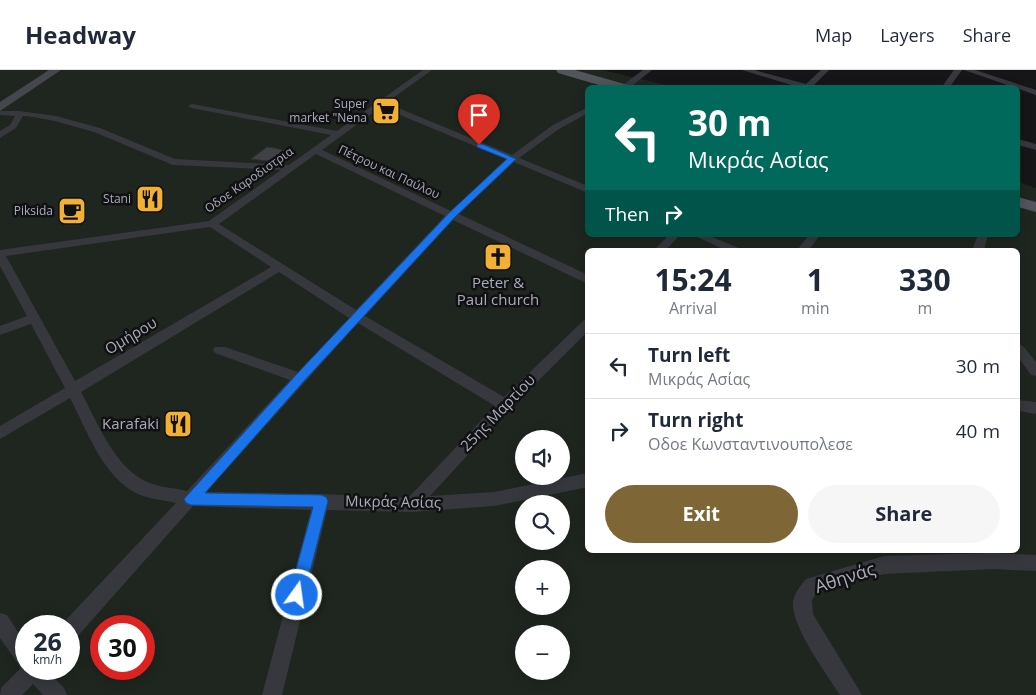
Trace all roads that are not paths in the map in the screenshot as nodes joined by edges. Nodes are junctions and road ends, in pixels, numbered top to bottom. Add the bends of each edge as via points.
1 (56, 70) edge
2 (428, 70) edge
3 (562, 70) edge
4 (648, 70) edge
5 (746, 70) edge
6 (825, 70) edge
7 (958, 70) edge
8 (968, 70) edge
9 (616, 85) edge
10 (626, 85) edge
11 (802, 85) edge
12 (811, 85) edge
13 (948, 85) edge
14 (1012, 85) edge
15 (1020, 88) edge
16 (1036, 93) edge
17 (381, 104) junction
18 (192, 106) dead end
19 (0, 107) edge
20 (585, 111) edge
21 (0, 113) edge
22 (19, 113) junction
23 (338, 134) junction
24 (0, 135) edge
25 (1020, 143) edge
26 (1036, 147) edge
27 (315, 150) junction
28 (512, 159) junction
29 (290, 168) junction
30 (585, 189) edge
31 (1020, 203) edge
32 (1036, 207) edge
33 (452, 215) junction
34 (212, 224) junction
35 (673, 237) edge
36 (703, 237) edge
37 (813, 237) edge
38 (662, 248) edge
39 (730, 248) edge
40 (805, 248) edge
41 (0, 254) edge
42 (280, 267) junction
43 (585, 279) edge
44 (357, 317) junction
45 (34, 318) junction
46 (585, 326) edge
47 (0, 331) edge
48 (220, 350) dead end
49 (1020, 354) edge
50 (1036, 370) edge
51 (300, 378) junction
52 (72, 390) junction
53 (504, 405) junction
54 (1020, 406) edge
55 (1036, 409) edge
56 (0, 433) edge
57 (585, 481) edge
58 (191, 499) junction
59 (321, 501) junction
60 (412, 504) junction
61 (1036, 563) edge
62 (80, 619) edge
63 (0, 622) edge
64 (15, 643) edge
65 (21, 680) edge
66 (44, 680) edge
67 (8, 695) edge
68 (57, 695) edge
69 (272, 695) edge
70 (852, 695) edge

1 - 19 main road
2 - 17 street, Oδοε Καροδιστρια
3 - 9 main road
4 - 10 street
5 - 11 street
6 - 12 street
7 - 13 street
8 - 14 street
15 - 16 street
17 - 23 street, Oδοε Καροδιστρια
17 - 28 street
18 - 23 street
20 - 28 street
21 - 22 street
22 - 24 street via 16,124
22 - 29 street via 97,130 173,162
23 - 27 street, Oδοε Καροδιστρια
25 - 26 street
27 - 29 street, Oδοε Καροδιστρια
27 - 33 street, Πέτρου και Παύλου
28 - 30 street
28 - 33 street
29 - 34 street, Oδοε Καροδιστρια
31 - 32 main road
33 - 43 street, Πέτρου και Παύλου
33 - 44 street
34 - 41 street, Oδοε Καροδιστρια
34 - 42 street
35 - 38 street
36 - 39 street
37 - 40 street
41 - 45 street, Μικράς Ασίας
42 - 44 street
42 - 52 street, Ομήρου
44 - 51 street
44 - 53 street
45 - 47 street
45 - 52 street, Μικράς Ασίας
46 - 53 street, 25ης Μαρτίου
48 - 51 street
49 - 50 street
51 - 58 street
52 - 56 street, Ομήρου
52 - 58 street, Μικράς Ασίας via 104,450 124,475 142,488
53 - 60 street, 25ης Μαρτίου
54 - 55 street
57 - 60 street, Μικράς Ασίας via 494,499
58 - 59 street, Μικράς Ασίας
58 - 62 street
59 - 60 street, Μικράς Ασίας
59 - 69 street
61 - 70 street, Αθηνάς via 994,561 884,566 812,585 805,592 802,606 807,622
63 - 64 street
65 - 67 street
66 - 68 street

